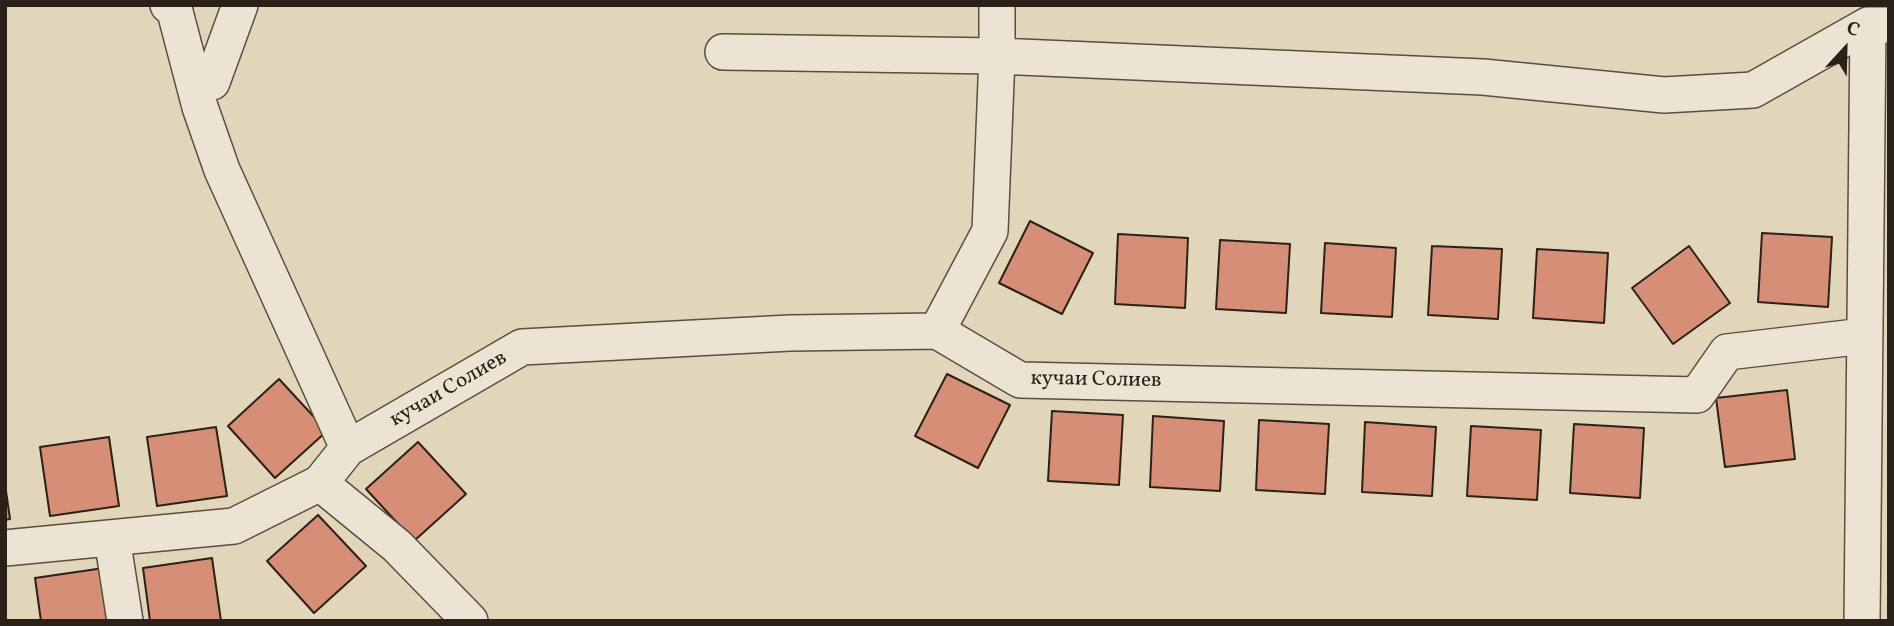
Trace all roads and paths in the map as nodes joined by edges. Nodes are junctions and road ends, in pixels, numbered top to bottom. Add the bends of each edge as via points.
1 (168, 5) edge
2 (240, 5) edge
3 (997, 5) edge
4 (1879, 25) edge
5 (723, 52) dead end
6 (997, 56) junction
7 (195, 86) junction
8 (937, 331) junction
9 (1864, 336) junction
10 (1876, 374) edge
11 (348, 448) junction
12 (320, 483) junction
13 (112, 538) junction
14 (5, 548) edge
15 (125, 621) edge
16 (470, 621) edge
17 (1862, 621) edge

1 - 7 street via 174,8
2 - 7 street via 212,82
3 - 6 street
4 - 6 street via 1753,90 1664,95 1483,77
4 - 9 street
5 - 6 street
6 - 8 street via 990,231
7 - 11 street via 222,170
8 - 9 street, кучаи Солиев via 1020,380 1697,394 1727,352
8 - 11 street, кучаи Солиев via 790,333 522,347
9 - 10 street
10 - 17 street
11 - 12 street, кучаи Солиев
12 - 13 street, кучаи Солиев via 234,526
12 - 16 street via 397,546
13 - 14 street, кучаи Солиев
13 - 15 street

